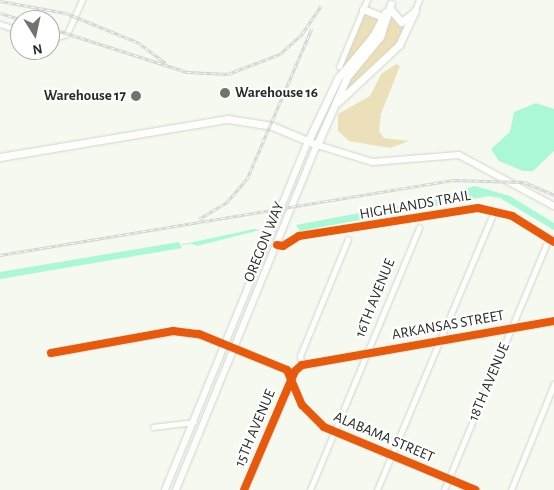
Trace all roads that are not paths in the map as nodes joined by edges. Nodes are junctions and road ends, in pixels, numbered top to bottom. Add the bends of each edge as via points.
1 (82, 0) edge
2 (367, 0) edge
3 (419, 0) edge
4 (392, 5) edge
5 (364, 9) junction
6 (415, 10) junction
7 (383, 18) junction
8 (60, 36) edge
9 (339, 67) dead end
10 (332, 110) junction
11 (308, 141) junction
12 (317, 145) junction
13 (0, 157) edge
14 (554, 206) edge
15 (492, 216) dead end
16 (419, 228) dead end
17 (348, 239) dead end
18 (546, 245) dead end
19 (554, 321) edge
20 (512, 328) junction
21 (439, 340) junction
22 (226, 344) junction
23 (235, 348) junction
24 (368, 352) junction
25 (51, 353) dead end
26 (302, 365) junction
27 (292, 376) junction
28 (554, 384) edge
29 (194, 422) junction
30 (153, 427) dead end
31 (336, 432) junction
32 (392, 455) junction
33 (449, 479) junction
34 (165, 490) edge
35 (176, 490) edge
36 (244, 490) edge
37 (310, 490) edge
38 (377, 490) edge
39 (444, 490) edge
40 (475, 490) edge
41 (511, 490) edge

1 - 8 street via 67,34
2 - 5 street
3 - 6 street
4 - 6 highway via 401,22
4 - 7 highway, OREGON WAY
4 - 10 highway, OREGON WAY via 372,49 347,77
5 - 7 highway
5 - 9 street
6 - 10 highway via 399,44
7 - 11 highway, OREGON WAY via 338,78
10 - 12 highway, OREGON WAY
11 - 12 highway
11 - 13 highway via 266,125 228,119
11 - 22 main road, OREGON WAY
12 - 14 main road via 373,162 460,155
12 - 23 main road, OREGON WAY
15 - 21 street
16 - 24 street, 16TH AVENUE
17 - 26 street via 300,356
18 - 20 street, 18TH AVENUE
19 - 20 street, ARKANSAS STREET
20 - 21 street, ARKANSAS STREET
20 - 33 street, 18TH AVENUE
21 - 24 street, ARKANSAS STREET
21 - 32 street
22 - 23 street
22 - 25 street via 199,334 173,331
22 - 29 main road, OREGON WAY
23 - 27 street via 279,365
23 - 35 main road, OREGON WAY
24 - 26 street, ARKANSAS STREET
24 - 31 street, 16TH AVENUE
26 - 27 street
27 - 31 street, ALABAMA STREET via 309,414
27 - 36 street, 15TH AVENUE
28 - 41 street
29 - 30 street
29 - 34 main road, OREGON WAY
31 - 32 street, ALABAMA STREET
31 - 37 street, 16TH AVENUE
32 - 33 street, ALABAMA STREET
32 - 38 street
33 - 39 street, 18TH AVENUE
33 - 40 street, ALABAMA STREET

